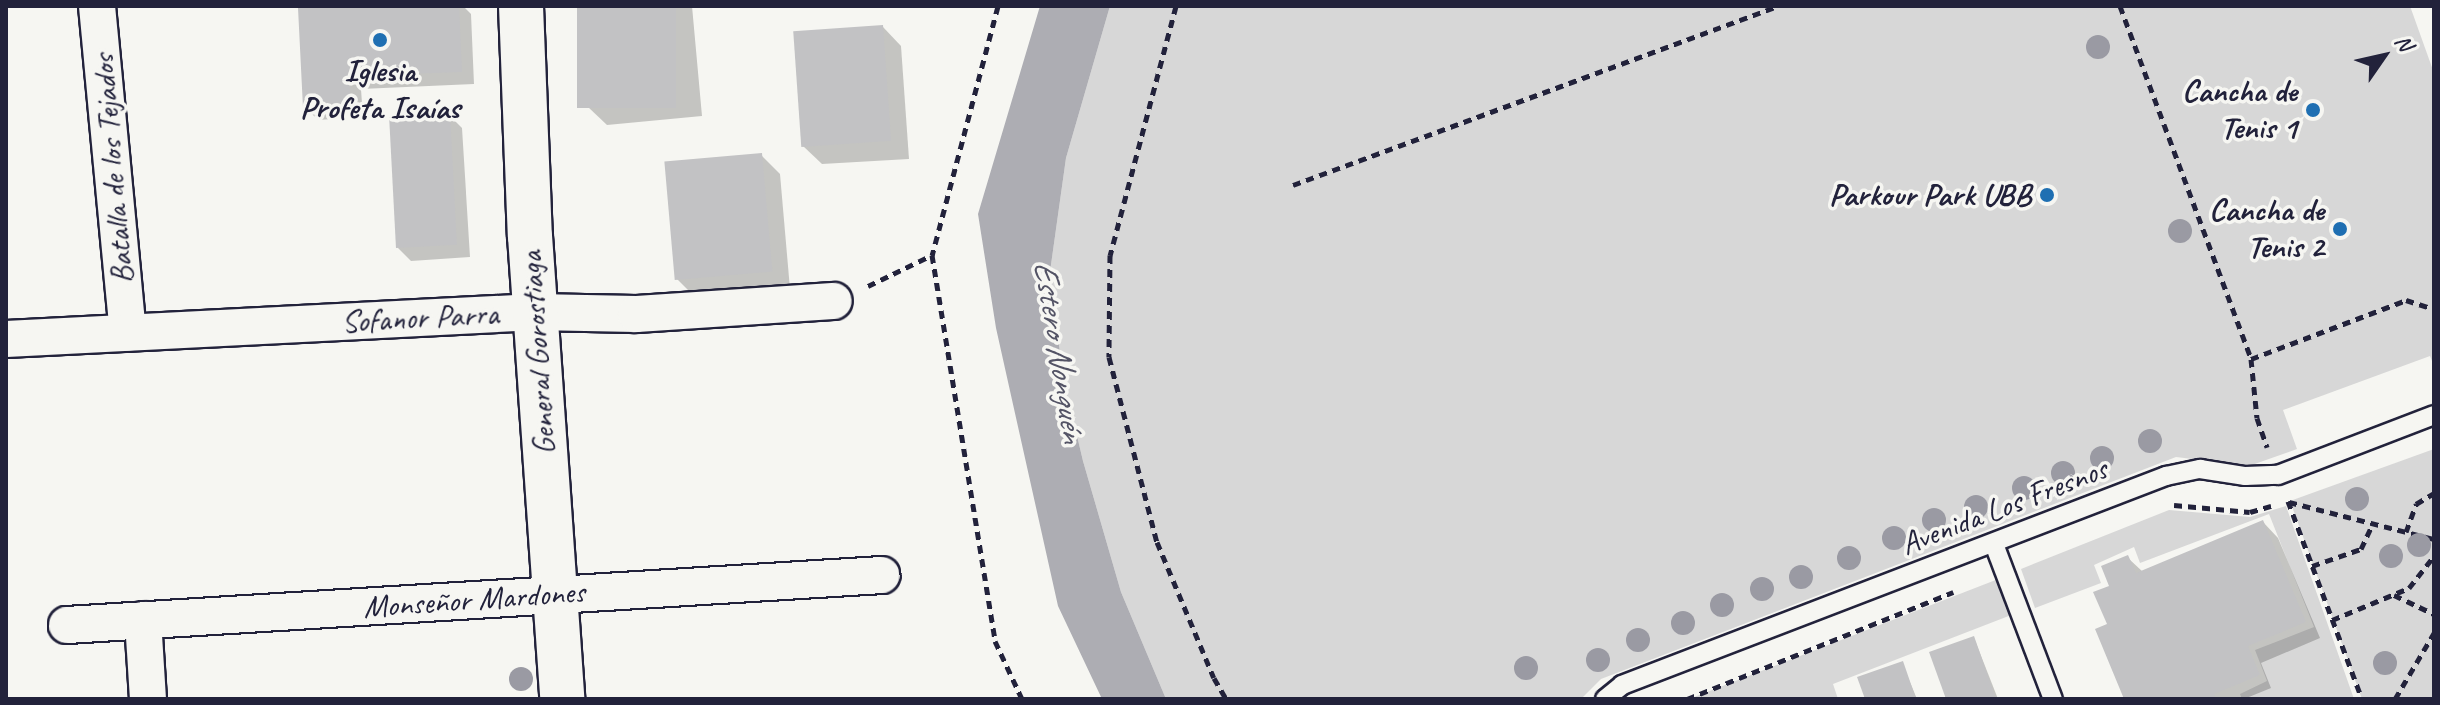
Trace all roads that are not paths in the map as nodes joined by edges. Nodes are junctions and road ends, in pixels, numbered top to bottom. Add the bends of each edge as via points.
1 (97, 6) edge
2 (521, 6) edge
3 (834, 301) road end
4 (535, 312) junction
5 (128, 333) junction
6 (6, 339) edge
7 (2434, 415) edge
8 (1994, 544) junction
9 (881, 575) dead end
10 (555, 595) junction
11 (143, 620) junction
12 (67, 625) dead end
13 (148, 699) edge
14 (562, 699) edge
15 (1605, 699) edge
16 (2053, 699) edge

1 - 5 street, Batalla de los Tejados
2 - 4 street, General Gorostiaga
3 - 4 street, Sofanor Parra via 604,316
4 - 5 street, Sofanor Parra
4 - 10 street, General Gorostiaga
5 - 6 street, Sofanor Parra
7 - 8 lane, Avenida Los Fresnos via 2278,475 2200,469 2166,476
8 - 15 lane, Avenida Los Fresnos via 1622,685
8 - 16 lane
9 - 10 street, Monseñor Mardones
10 - 11 street, Monseñor Mardones
10 - 14 street, General Gorostiaga
11 - 12 street, Monseñor Mardones
11 - 13 street

